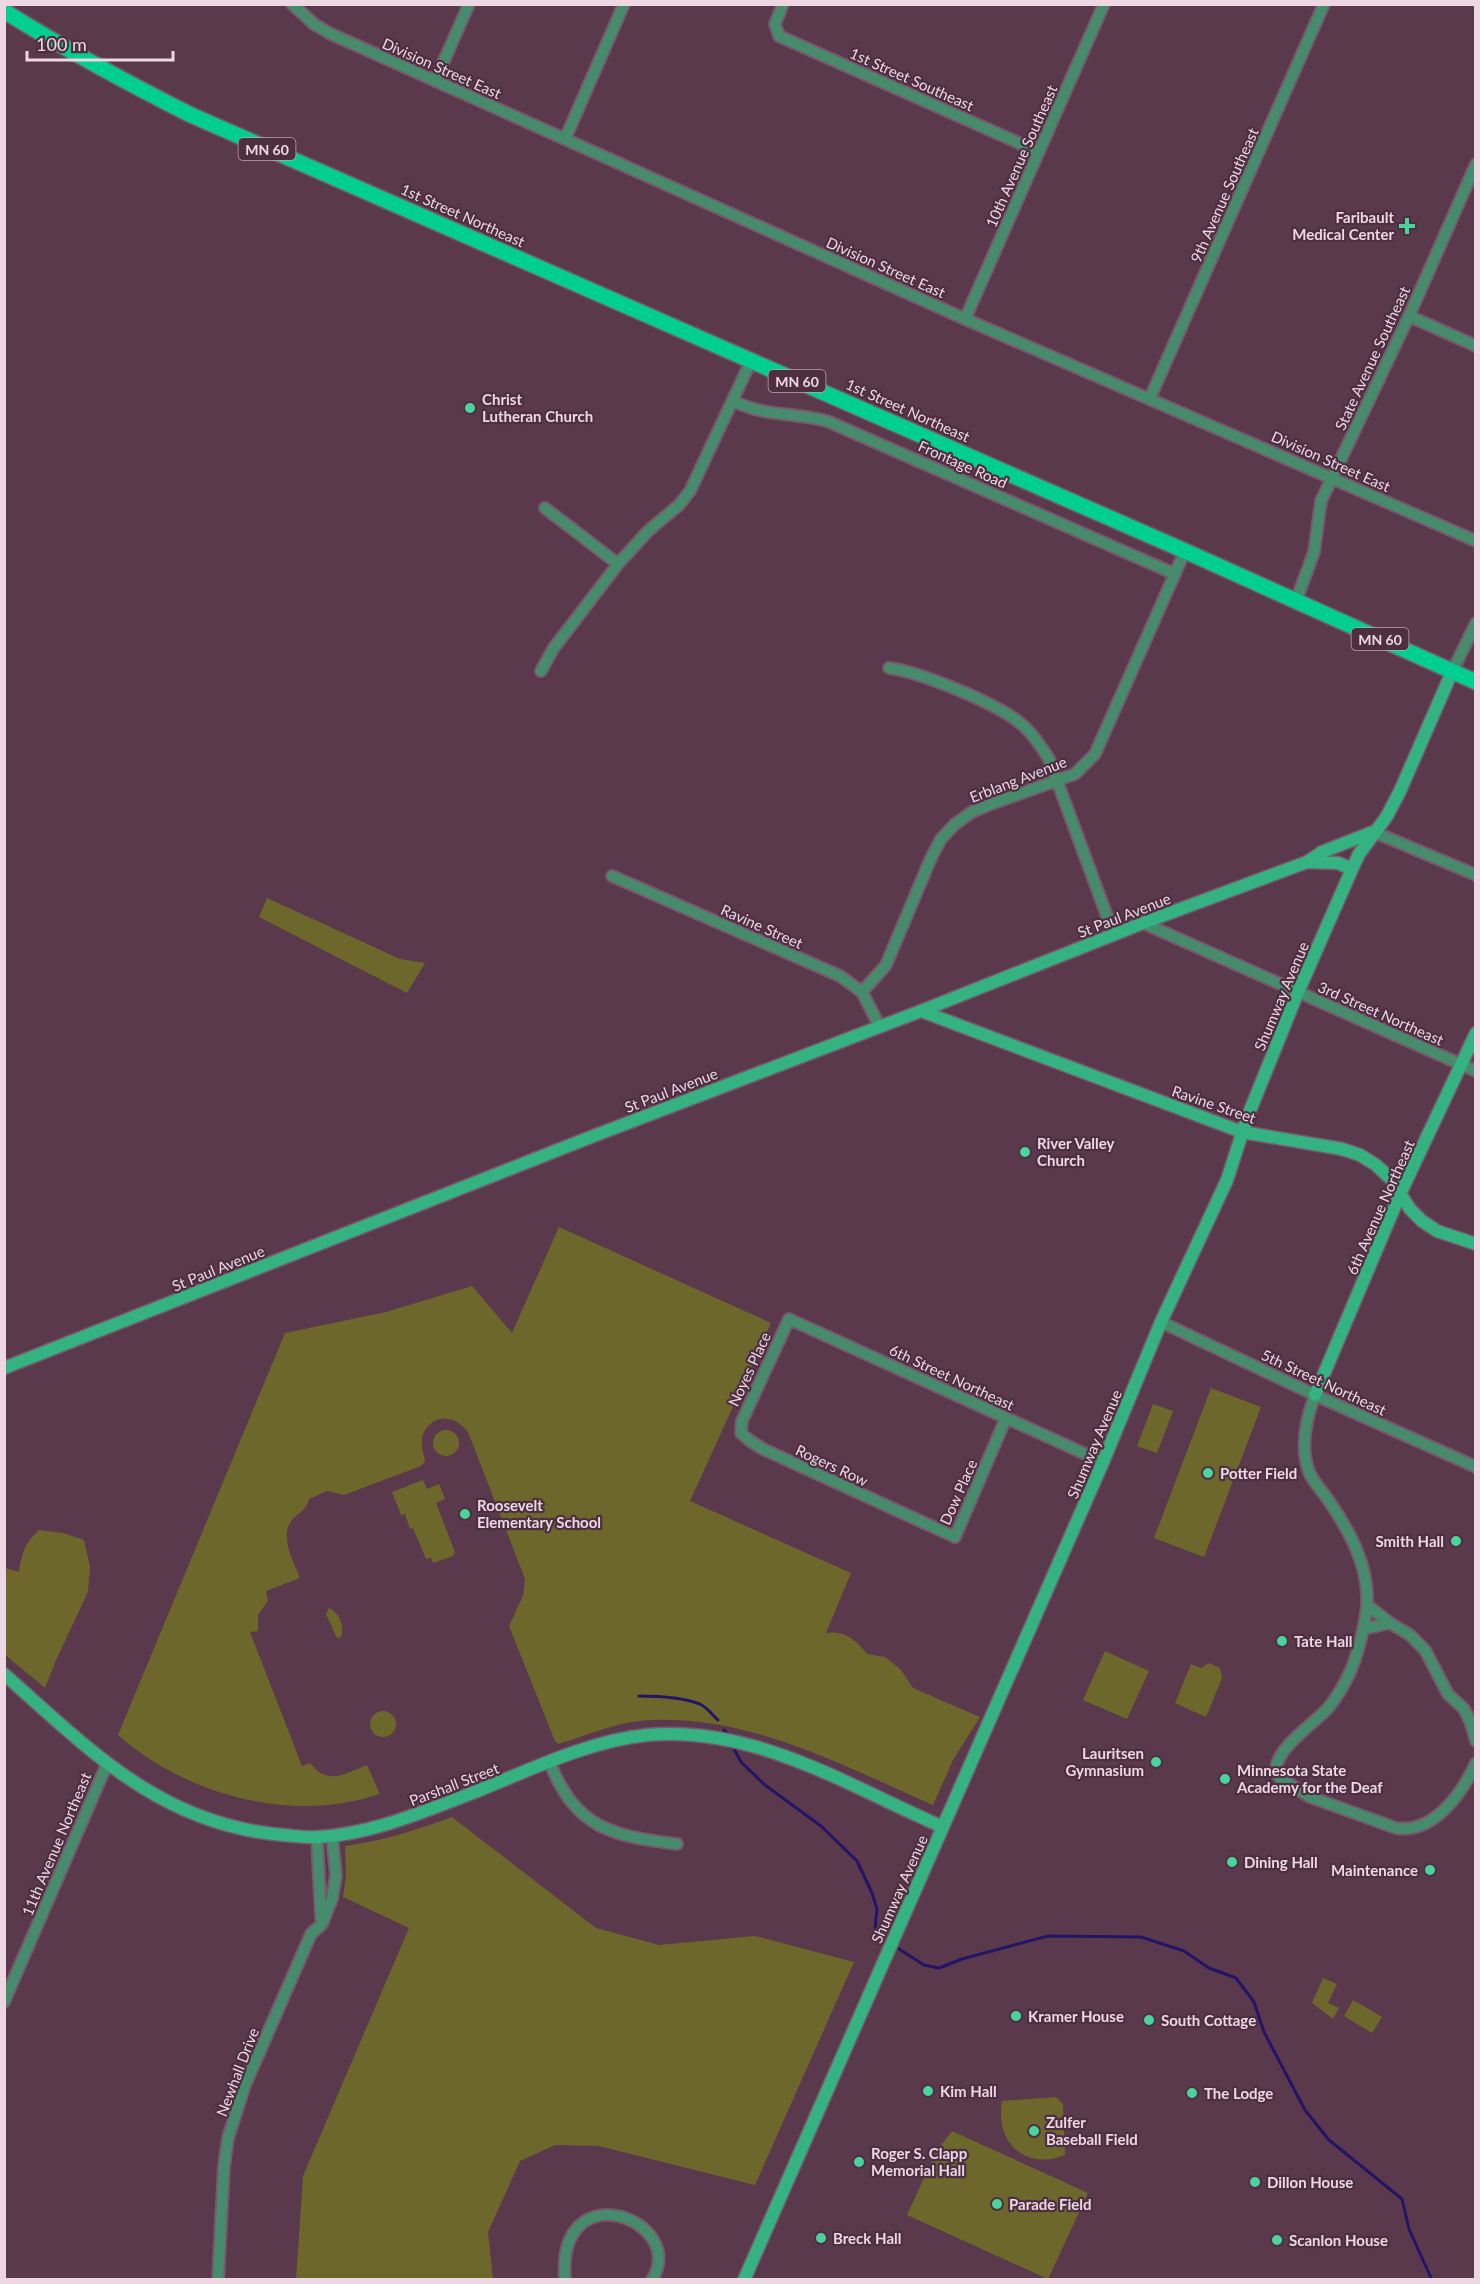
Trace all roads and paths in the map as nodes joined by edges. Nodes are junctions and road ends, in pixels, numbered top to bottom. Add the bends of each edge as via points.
1 (292, 4) edge
2 (469, 4) edge
3 (624, 4) edge
4 (783, 4) edge
5 (1104, 4) edge
6 (1324, 4) edge
7 (4, 11) edge
8 (435, 81) junction
9 (565, 138) junction
10 (1039, 152) junction
11 (1476, 164) edge
12 (1409, 316) junction
13 (964, 319) junction
14 (1476, 346) edge
15 (751, 361) junction
16 (1150, 398) junction
17 (733, 401) junction
18 (1332, 478) junction
19 (545, 508) dead end
20 (1476, 541) edge
21 (1185, 551) junction
22 (618, 564) junction
23 (1175, 574) junction
24 (1296, 601) junction
25 (1476, 623) edge
26 (889, 668) dead end
27 (541, 671) dead end
28 (1452, 672) junction
29 (1476, 682) edge
30 (1057, 780) junction
31 (1374, 832) junction
32 (1307, 862) junction
33 (1352, 869) junction
34 (1476, 875) edge
35 (612, 876) dead end
36 (1143, 923) junction
37 (1114, 935) junction
38 (862, 992) junction
39 (1298, 992) junction
40 (921, 1011) junction
41 (880, 1027) junction
42 (1476, 1034) edge
43 (1461, 1065) junction
44 (1476, 1071) edge
45 (1242, 1132) junction
46 (1400, 1194) junction
47 (1476, 1244) edge
48 (789, 1319) joint
49 (1161, 1322) junction
50 (4, 1368) edge
51 (1315, 1395) junction
52 (1006, 1418) junction
53 (741, 1432) joint
54 (1103, 1462) junction
55 (1476, 1467) edge
56 (914, 1519) joint
57 (1367, 1605) junction
58 (1390, 1623) junction
59 (1363, 1629) junction
60 (4, 1674) edge
61 (1476, 1742) edge
62 (550, 1763) junction
63 (1476, 1763) edge
64 (107, 1764) junction
65 (943, 1827) junction
66 (332, 1836) junction
67 (317, 1838) junction
68 (677, 1844) dead end
69 (322, 1924) junction
70 (4, 2002) edge
71 (218, 2280) edge
72 (564, 2280) edge
73 (652, 2280) edge
74 (744, 2280) edge

1 - 8 street, Division Street East via 329,33
2 - 8 street
3 - 9 street
4 - 10 street, 1st Street Southeast via 775,24 779,36
5 - 10 street, 10th Avenue Southeast
6 - 16 street, 9th Avenue Southeast
7 - 15 main road, 1st Street Northeast / MN 60 via 124,82 226,131
8 - 9 street, Division Street East
9 - 13 street, Division Street East
10 - 13 street, 10th Avenue Southeast
11 - 12 street, State Avenue Southeast
12 - 14 street
12 - 18 street, State Avenue Southeast
13 - 16 street, Division Street East
15 - 17 street
15 - 21 main road, 1st Street Northeast / MN 60
16 - 18 street, Division Street East
17 - 22 street via 690,491
17 - 23 street, Frontage Road via 767,414 827,421
18 - 20 street, Division Street East
18 - 24 street, State Avenue Southeast via 1321,501 1314,552
19 - 22 street
21 - 23 street, Erblang Avenue
21 - 24 main road, 1st Street Northeast / MN 60
22 - 27 street via 553,649
23 - 30 street, Erblang Avenue via 1095,754 1075,774
24 - 28 main road, 1st Street Northeast / MN 60
25 - 28 street, Shumway Avenue
26 - 30 street via 908,671 1003,711 1037,740
28 - 29 main road, 1st Street Northeast / MN 60
28 - 31 street, Shumway Avenue via 1400,791
30 - 37 street
30 - 38 street, Erblang Avenue via 972,812 941,839 886,965
31 - 32 street
31 - 33 street, Shumway Avenue
31 - 34 street
32 - 33 street, St Paul Avenue via 1338,862
32 - 36 street, St Paul Avenue
33 - 39 street, Shumway Avenue
35 - 38 street, Ravine Street via 840,976
36 - 37 street, St Paul Avenue
36 - 39 street, 3rd Street Northeast
37 - 40 street, St Paul Avenue
38 - 41 street, Ravine Street
39 - 43 street, 3rd Street Northeast
39 - 45 street, Shumway Avenue
40 - 41 street, St Paul Avenue
40 - 45 street, Ravine Street
41 - 50 street, St Paul Avenue
42 - 43 street, 6th Avenue Northeast
43 - 44 street, 3rd Street Northeast
43 - 46 street, 6th Avenue Northeast
45 - 46 street, Ravine Street via 1360,1155 1383,1171
45 - 49 street, Shumway Avenue via 1227,1180
46 - 47 street, Ravine Street via 1422,1221 1437,1231
46 - 51 street, 6th Avenue Northeast
48 - 52 street, 6th Street Northeast
48 - 53 street, Noyes Place via 742,1421
49 - 51 street, 5th Street Northeast
49 - 54 street, Shumway Avenue
51 - 55 street, 5th Street Northeast
51 - 57 street via 1307,1416 1304,1442 1310,1474 1358,1551
52 - 54 street, 6th Street Northeast
52 - 56 street, Dow Place via 955,1537
53 - 56 street, Rogers Row via 763,1449
54 - 65 street, Shumway Avenue
57 - 58 street
57 - 59 street
58 - 59 street
58 - 61 street via 1425,1650 1449,1694 1464,1709
59 - 63 street via 1351,1671 1329,1706 1282,1754 1276,1766 1279,1777 1310,1797 1396,1828 1411,1828 1441,1813 1454,1800
60 - 64 street, Parshall Street
62 - 65 street, Parshall Street via 587,1748 648,1735 713,1737 776,1752
62 - 66 street, Parshall Street via 402,1820
62 - 68 street via 566,1796 593,1822 631,1838
64 - 67 street, Parshall Street via 162,1800 203,1818 264,1833
64 - 70 street, 11th Avenue Northeast
65 - 74 street, Shumway Avenue
66 - 67 street, Parshall Street
66 - 69 street, Newhall Drive via 336,1875
67 - 69 street
69 - 71 street, Newhall Drive via 310,1934 236,2111 224,2166
72 - 73 street via 566,2243 576,2227 585,2220 608,2216 639,2225 656,2241 659,2265

